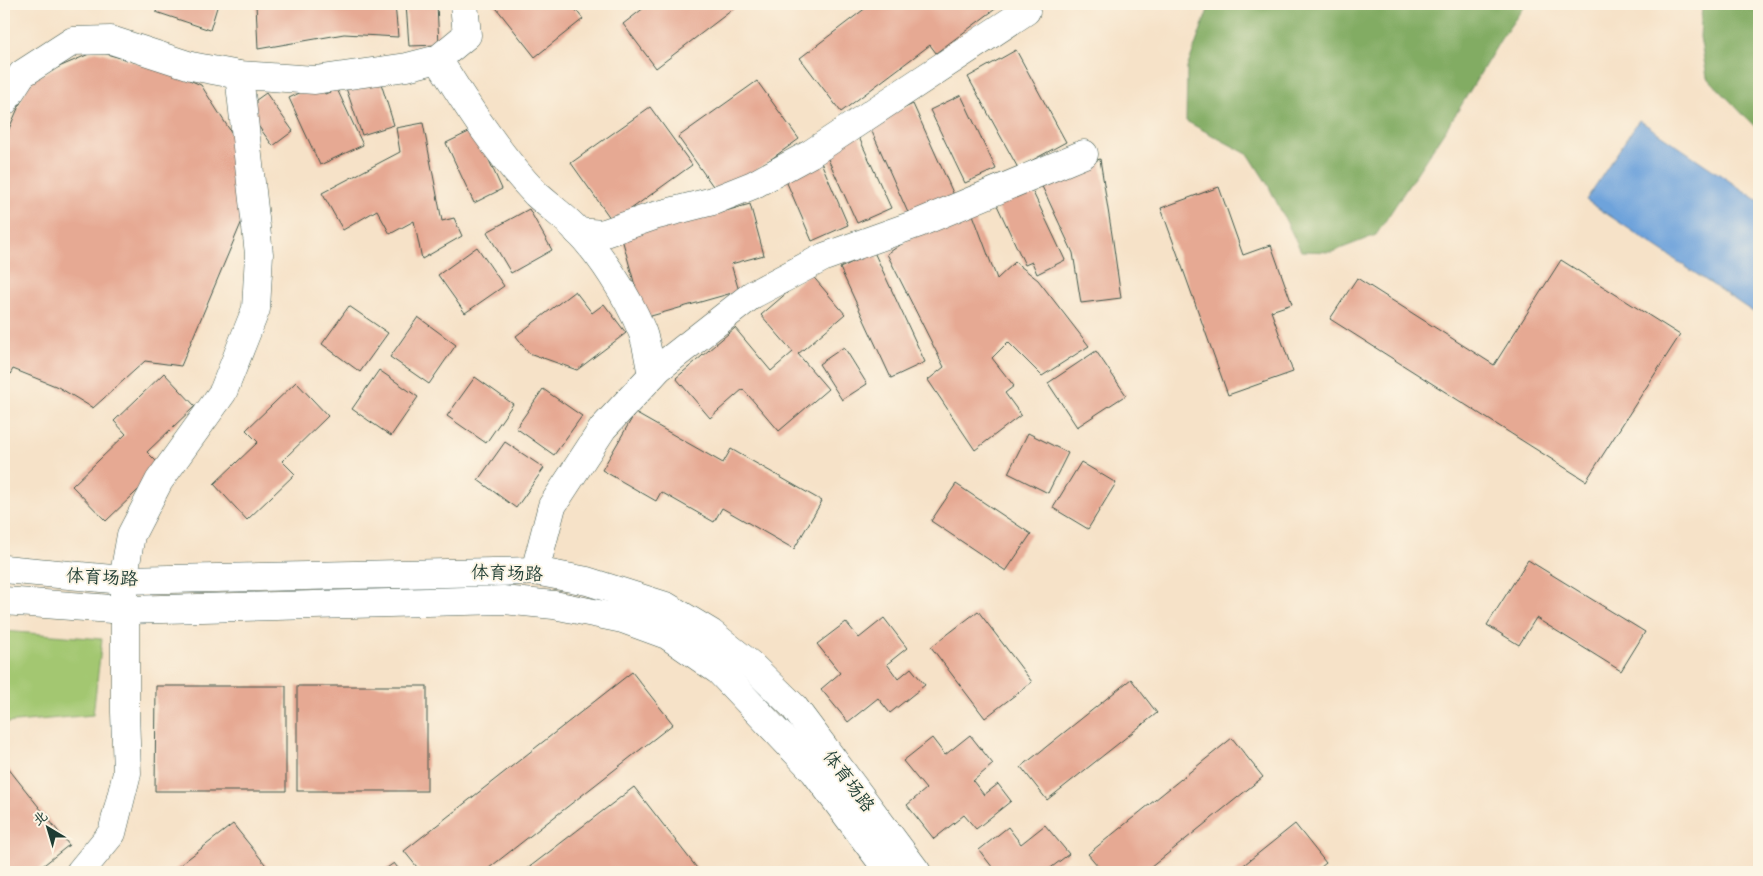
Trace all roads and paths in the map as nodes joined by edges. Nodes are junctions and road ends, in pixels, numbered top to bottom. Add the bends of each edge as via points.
1 (464, 4) edge
2 (1026, 11) dead end
3 (438, 59) junction
4 (240, 75) junction
5 (4, 102) edge
6 (1084, 154) dead end
7 (578, 232) junction
8 (652, 375) junction
9 (4, 569) edge
10 (535, 571) junction
11 (123, 580) junction
12 (4, 601) edge
13 (126, 610) junction
14 (80, 872) edge
15 (889, 872) edge
16 (918, 872) edge

1 - 3 main road via 467,35
2 - 7 main road via 810,154 753,186 602,234
3 - 4 main road via 407,67 315,80
3 - 7 main road via 504,155 537,194
4 - 5 main road via 191,66 111,40 73,41 22,74
4 - 11 main road via 259,254 256,309 224,392 159,481 131,535
6 - 8 main road via 919,223 824,257 752,295
7 - 8 main road via 617,283 642,332
8 - 10 main road via 603,428 552,506
9 - 11 main road, 体育场路
10 - 11 main road, 体育场路
10 - 16 main road, 体育场路 via 587,582 666,606 711,633 750,664 794,708
11 - 13 main road
12 - 13 main road, 体育场路
13 - 14 main road via 127,773 112,833
13 - 15 main road, 体育场路 via 503,600 554,605 623,618 667,635 719,671 814,771

